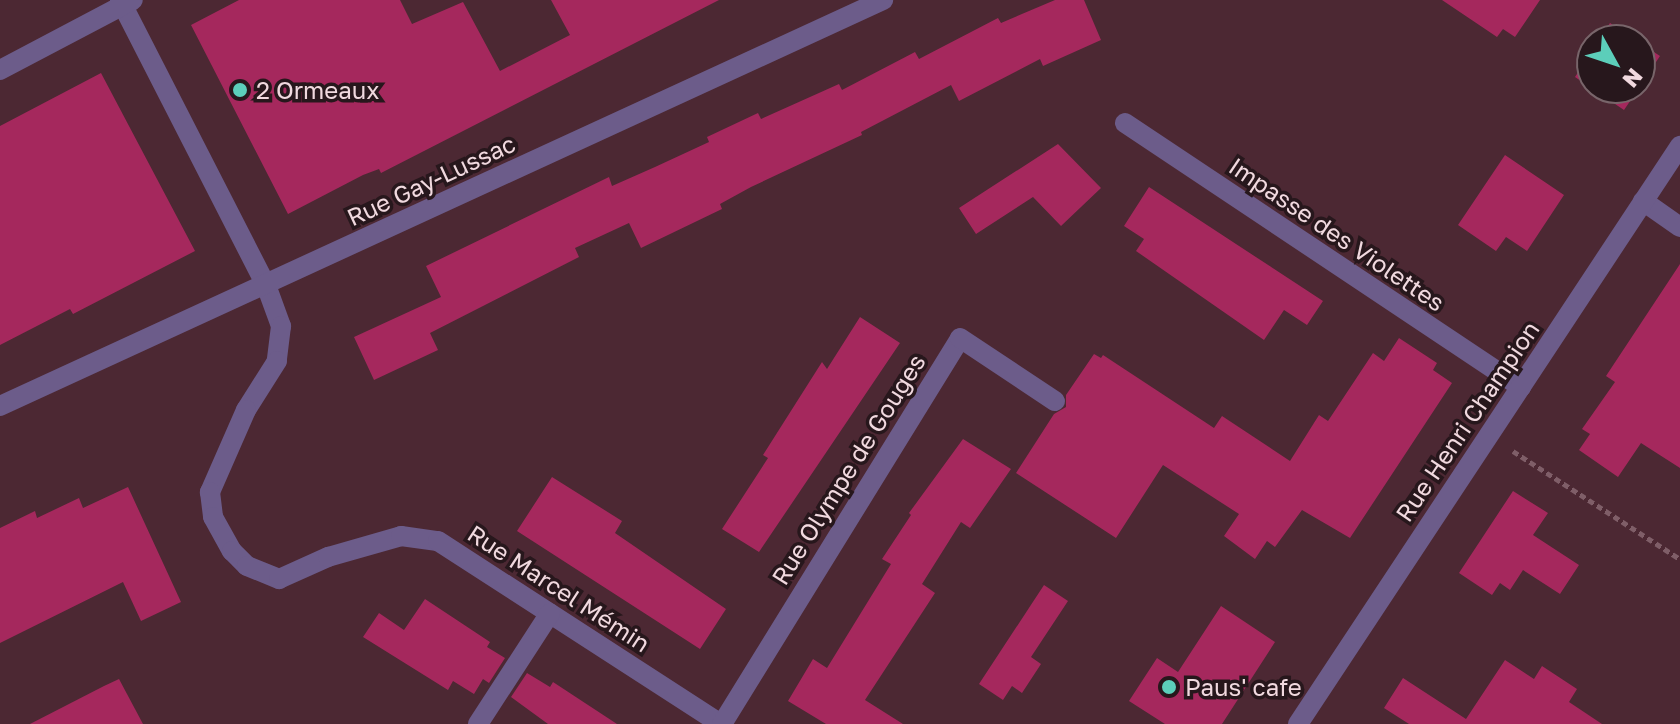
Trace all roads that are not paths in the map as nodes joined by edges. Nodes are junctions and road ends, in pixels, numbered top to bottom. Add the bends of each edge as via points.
1 (883, 0) edge
2 (125, 2) edge
3 (0, 70) edge
4 (1125, 123) dead end
5 (1680, 146) edge
6 (1643, 201) junction
7 (1680, 227) edge
8 (266, 285) junction
9 (1521, 387) junction
10 (1055, 401) dead end
11 (0, 406) edge
12 (550, 613) junction
13 (478, 724) edge
14 (721, 724) edge
15 (1298, 724) edge

1 - 8 street, Rue Gay-Lussac
2 - 3 street
2 - 8 street
4 - 9 street, Impasse des Violettes
5 - 6 street, Rue Henri Champion
6 - 7 street
6 - 9 street, Rue Henri Champion
8 - 11 street, Rue Gay-Lussac
8 - 12 street, Rue Marcel Mémin via 281,326 277,361 246,410 210,492 213,517 232,551 247,566 279,579 328,557 401,536 438,541
9 - 15 street, Rue Henri Champion
10 - 14 street, Rue Olympe de Gouges via 960,338
12 - 13 street
12 - 14 street, Rue Marcel Mémin

